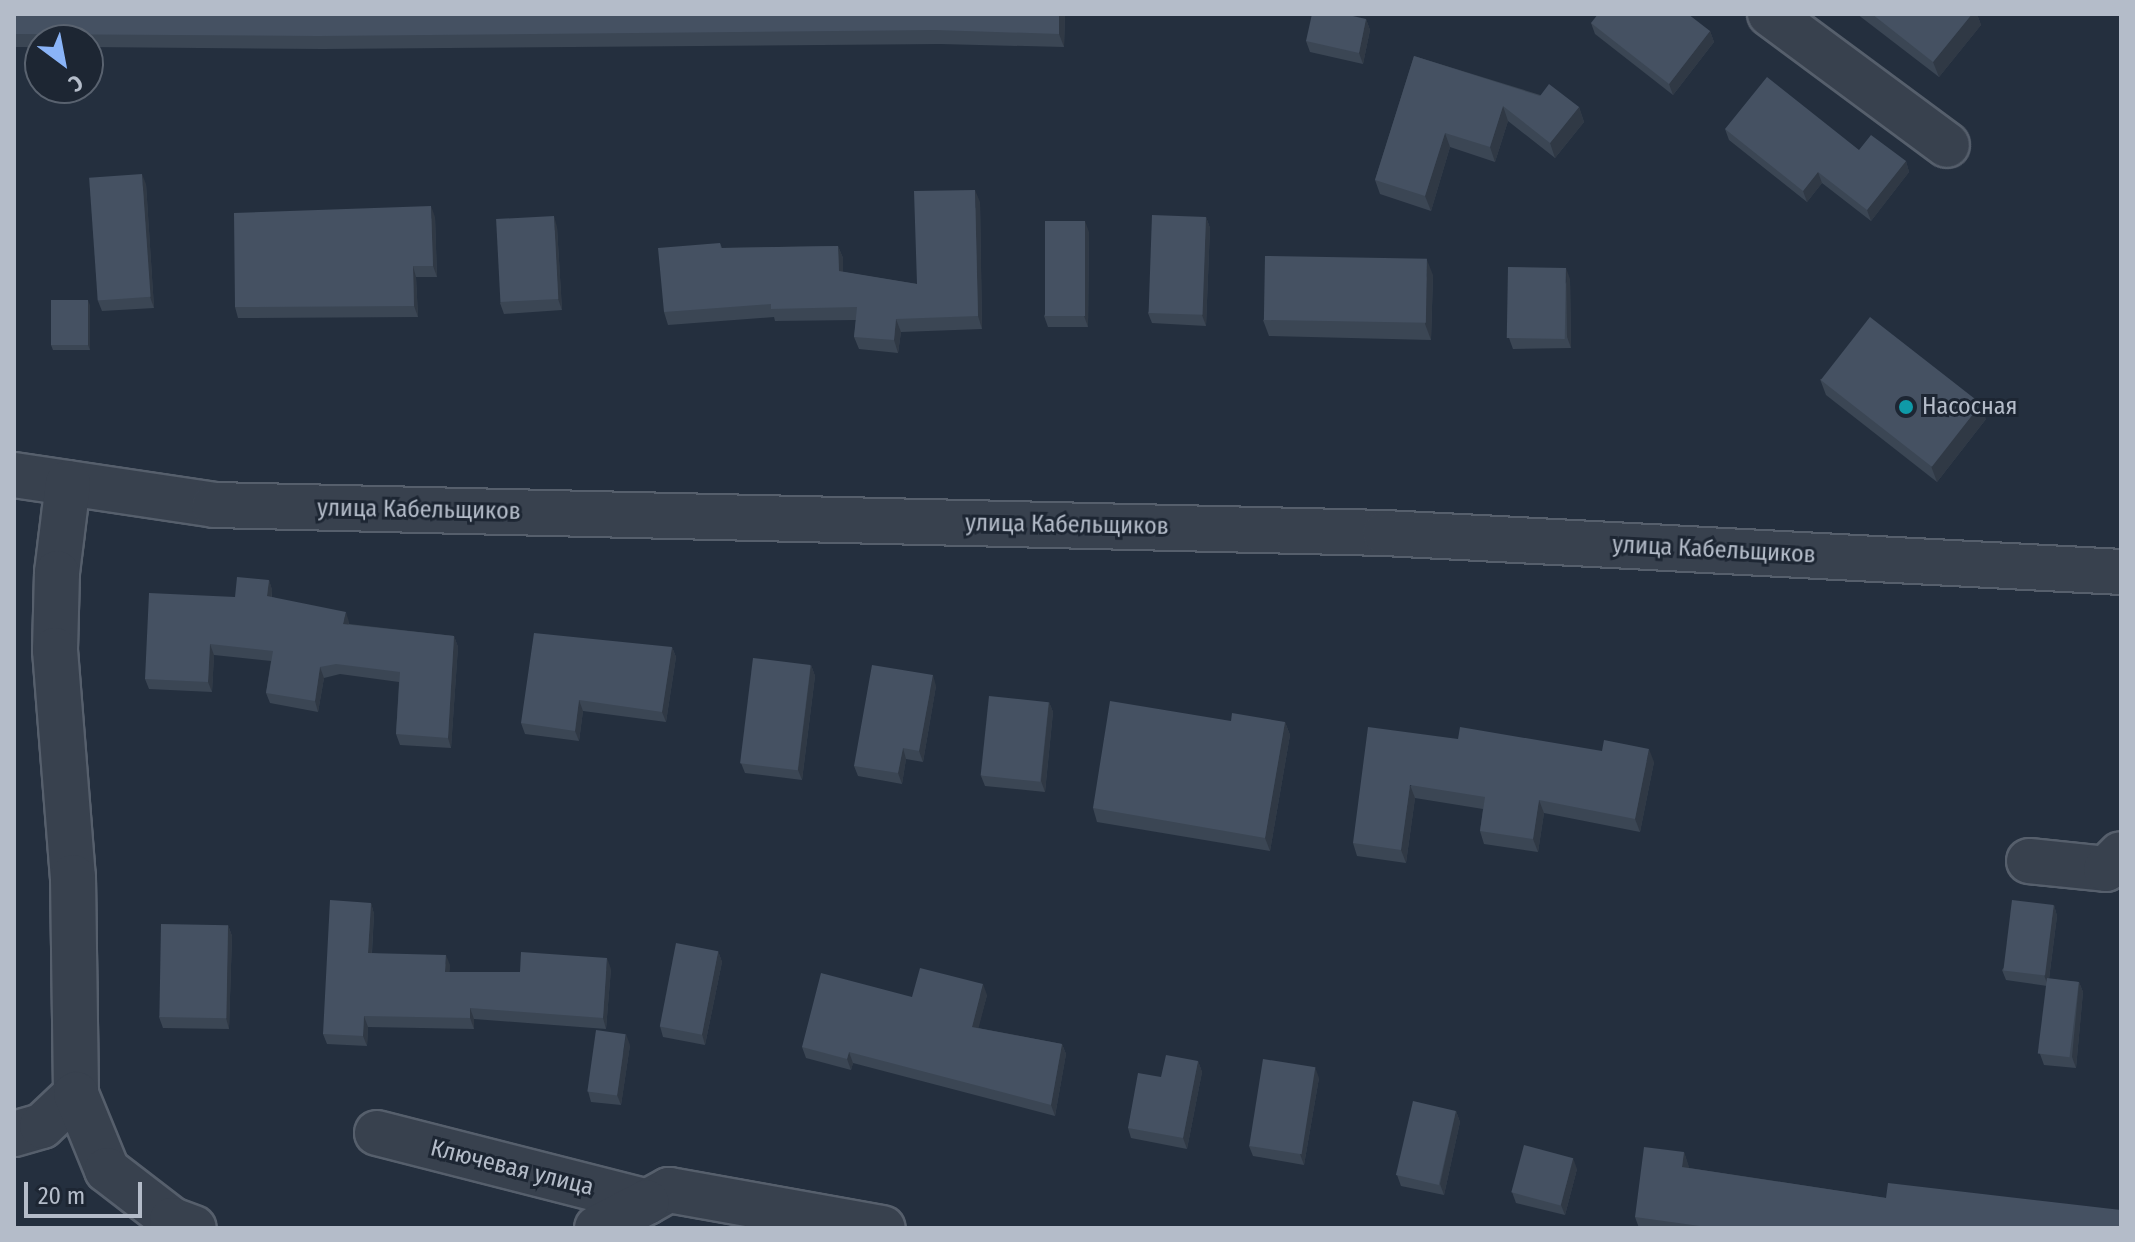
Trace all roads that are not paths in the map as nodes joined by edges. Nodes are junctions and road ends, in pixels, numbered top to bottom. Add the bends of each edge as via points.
1 (1770, 14) edge
2 (1947, 145) dead end
3 (14, 475) edge
4 (68, 483) junction
5 (2121, 572) edge
6 (2121, 854) edge
7 (2029, 861) dead end
8 (76, 1094) junction
9 (377, 1133) dead end
10 (14, 1134) edge
11 (647, 1202) junction
12 (194, 1228) edge
13 (597, 1228) edge
14 (883, 1228) edge

1 - 2 street
3 - 4 street, улица Кабельщиков
4 - 5 street, улица Кабельщиков via 214,505 1385,533
4 - 8 street via 55,650 73,877
6 - 7 street via 2106,869
8 - 10 street via 42,1126
8 - 12 street via 107,1170 172,1220
9 - 11 street, Ключевая улица
11 - 13 street, Ключевая улица
11 - 14 street, Ключевая улица via 669,1190

